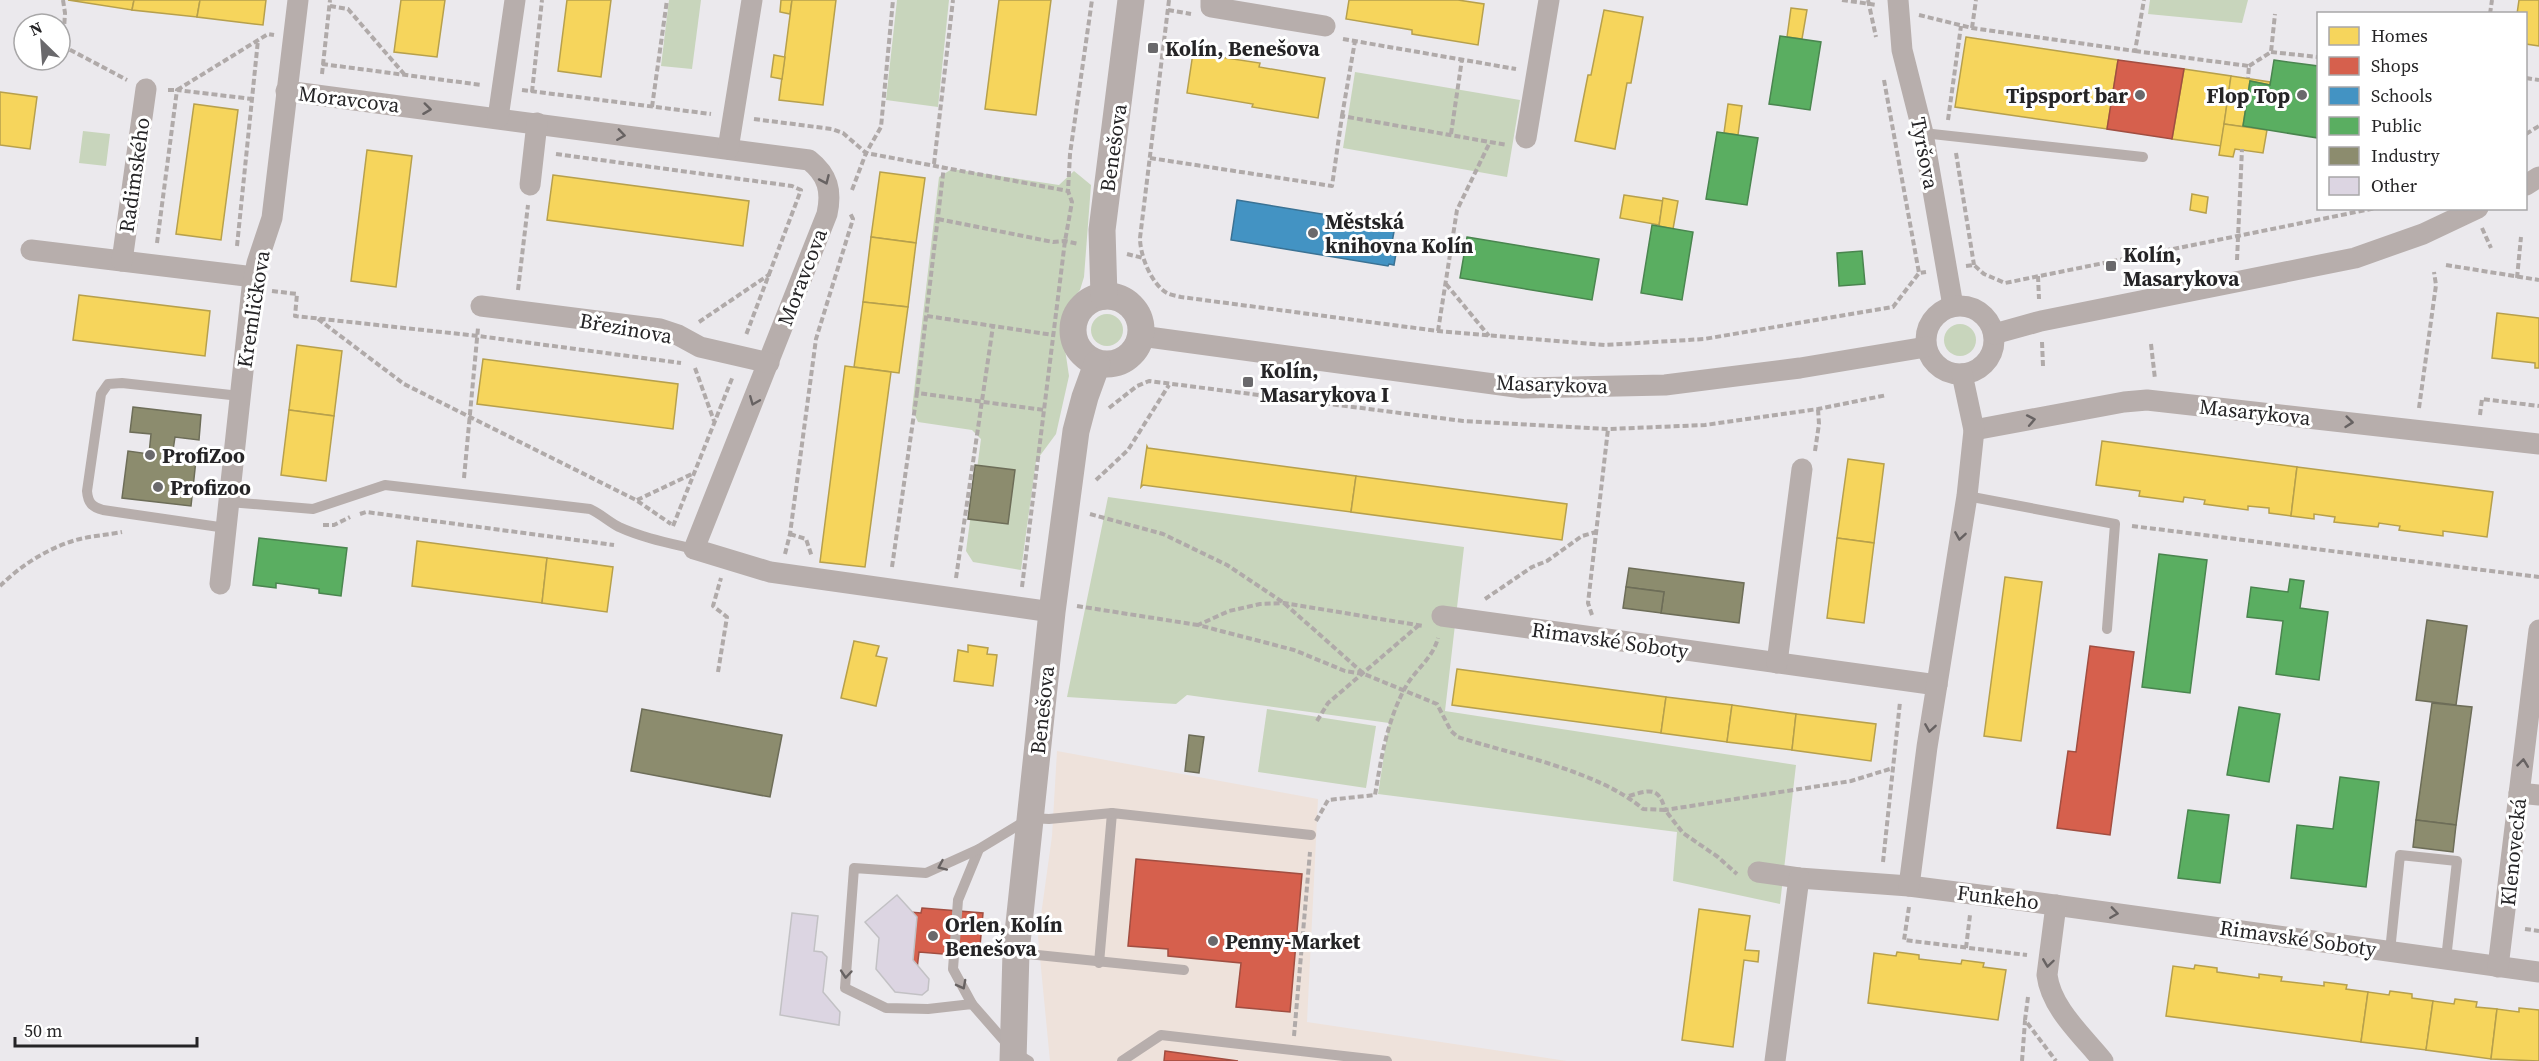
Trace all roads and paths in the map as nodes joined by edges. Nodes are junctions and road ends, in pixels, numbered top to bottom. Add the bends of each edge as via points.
1 (63, 0) edge
2 (298, 0) edge
3 (330, 0) edge
4 (515, 0) edge
5 (542, 0) edge
6 (667, 0) edge
7 (752, 0) edge
8 (893, 0) edge
9 (953, 0) edge
10 (1092, 0) edge
11 (1131, 0) edge
12 (1169, 0) edge
13 (1548, 0) edge
14 (1842, 0) edge
15 (1976, 0) edge
16 (2144, 0) edge
17 (1869, 2) edge
18 (1898, 5) edge
19 (330, 6) junction
20 (1207, 8) edge
21 (1168, 10) junction
22 (2275, 14) dead end
23 (1972, 28) junction
24 (1328, 32) joint
25 (293, 39) junction
26 (1876, 39) dead end
27 (258, 40) junction
28 (1355, 41) junction
29 (2135, 51) junction
30 (2271, 52) junction
31 (2317, 57) edge
32 (1461, 59) junction
33 (322, 64) junction
34 (2248, 66) junction
35 (1538, 73) junction
36 (1883, 74) dead end
37 (405, 75) junction
38 (2248, 78) dead end
39 (502, 88) junction
40 (146, 90) junction
41 (177, 90) junction
42 (286, 91) junction
43 (532, 92) junction
44 (320, 95) junction
45 (252, 99) junction
46 (652, 107) junction
47 (733, 116) junction
48 (1342, 116) junction
49 (498, 118) junction
50 (537, 123) junction
51 (1923, 133) junction
52 (1451, 134) junction
53 (1526, 138) joint
54 (1490, 142) junction
55 (728, 149) junction
56 (2242, 149) dead end
57 (534, 151) junction
58 (866, 153) junction
59 (1150, 158) junction
60 (2143, 158) dead end
61 (933, 164) junction
62 (944, 166) junction
63 (530, 185) joint
64 (1068, 192) junction
65 (850, 195) dead end
66 (846, 206) dead end
67 (2366, 210) edge
68 (2474, 210) edge
69 (938, 219) junction
70 (2236, 236) junction
71 (2521, 237) dead end
72 (1065, 241) junction
73 (157, 246) dead end
74 (1102, 248) junction
75 (31, 250) dead end
76 (236, 257) dead end
77 (1144, 258) junction
78 (122, 261) junction
79 (2446, 265) dead end
80 (1947, 269) junction
81 (1919, 273) junction
82 (2434, 273) dead end
83 (770, 274) junction
84 (2517, 278) junction
85 (2539, 280) edge
86 (2235, 282) junction
87 (253, 283) junction
88 (1446, 283) junction
89 (518, 293) dead end
90 (1104, 296) junction
91 (481, 306) joint
92 (1953, 306) junction
93 (927, 316) junction
94 (318, 319) junction
95 (993, 326) junction
96 (1438, 331) junction
97 (1994, 334) junction
98 (678, 335) junction
99 (1053, 335) junction
100 (478, 336) junction
101 (1142, 336) junction
102 (1489, 336) junction
103 (2151, 345) dead end
104 (1926, 347) junction
105 (738, 357) junction
106 (682, 363) dead end
107 (769, 363) junction
108 (1097, 364) junction
109 (704, 366) dead end
110 (1962, 374) junction
111 (917, 393) junction
112 (240, 396) junction
113 (2157, 401) junction
114 (982, 402) junction
115 (2539, 406) edge
116 (1818, 409) dead end
117 (1045, 410) junction
118 (1105, 414) dead end
119 (470, 418) junction
120 (714, 422) junction
121 (1608, 429) dead end
122 (1974, 430) junction
123 (2416, 430) junction
124 (2477, 437) junction
125 (2539, 444) edge
126 (1802, 469) joint
127 (694, 474) junction
128 (1089, 486) dead end
129 (462, 494) junction
130 (1967, 496) junction
131 (636, 501) junction
132 (229, 502) junction
133 (1088, 504) dead end
134 (156, 517) junction
135 (2115, 524) junction
136 (318, 525) dead end
137 (673, 526) junction
138 (226, 528) junction
139 (1596, 532) junction
140 (790, 534) junction
141 (615, 546) dead end
142 (687, 547) junction
143 (816, 565) dead end
144 (781, 572) junction
145 (722, 574) dead end
146 (891, 574) dead end
147 (2539, 577) edge
148 (956, 582) dead end
149 (220, 584) dead end
150 (0, 586) edge
151 (1284, 603) junction
152 (1021, 608) junction
153 (1063, 609) junction
154 (1441, 623) junction
155 (1198, 625) junction
156 (1419, 625) junction
157 (2107, 629) dead end
158 (2539, 630) edge
159 (1593, 637) junction
160 (1778, 663) junction
161 (718, 672) dead end
162 (1364, 674) junction
163 (1937, 686) junction
164 (1403, 691) junction
165 (1901, 693) dead end
166 (1317, 721) dead end
167 (1893, 768) junction
168 (2529, 794) edge
169 (1628, 796) junction
170 (1665, 810) junction
171 (1112, 813) junction
172 (1030, 818) junction
173 (1311, 835) junction
174 (979, 849) junction
175 (1758, 872) joint
176 (1800, 878) junction
177 (1880, 884) junction
178 (1909, 886) junction
179 (1920, 905) dead end
180 (2056, 905) junction
181 (1970, 911) dead end
182 (1966, 948) junction
183 (2390, 951) junction
184 (1016, 952) junction
185 (2033, 956) dead end
186 (2446, 959) junction
187 (1099, 963) junction
188 (2498, 967) junction
189 (1184, 970) dead end
190 (2539, 972) edge
191 (2029, 988) dead end
192 (972, 1004) junction
193 (2025, 1020) junction
194 (1293, 1051) junction
195 (1019, 1058) edge
196 (1122, 1061) edge
197 (1387, 1061) edge
198 (1775, 1061) edge
199 (2022, 1061) edge
200 (2056, 1061) edge
201 (2103, 1061) edge

1 - 40 path via 63,46
2 - 25 street, Kremličkova
3 - 19 path
4 - 39 street
5 - 43 path
6 - 46 path
7 - 47 street
8 - 58 path via 881,127
9 - 61 path
10 - 64 path
11 - 74 street, Benešova
12 - 21 path
13 - 35 street
14 - 17 path
15 - 23 path
16 - 29 path
17 - 18 path
17 - 26 path
18 - 23 path
18 - 51 street, Tyršova via 1902,50
19 - 33 path
19 - 37 path via 348,9
20 - 21 path
20 - 24 street
21 - 59 path
22 - 30 path
23 - 29 path
24 - 28 path
25 - 27 path via 268,34
25 - 42 street, Kremličkova
27 - 41 path
27 - 45 path
28 - 32 path
28 - 48 path
29 - 34 path
30 - 31 path
30 - 34 path
32 - 35 path
32 - 52 path
33 - 37 path
33 - 44 path
34 - 38 path
35 - 53 street
36 - 81 path
37 - 39 path
39 - 43 path
39 - 49 street
40 - 41 path
40 - 78 street, Radimského
41 - 45 path
41 - 73 path
42 - 44 street, Moravcova
42 - 87 street, Kremličkova via 272,218
43 - 46 path
44 -> 49 street, Moravcova
45 - 76 path
46 - 47 path
47 - 55 street
47 - 58 path via 832,129 843,133
48 - 52 path
48 - 59 path via 1332,186
49 - 50 street, Moravcova
50 -> 55 street, Moravcova
50 - 57 street
51 - 60 lane
51 - 80 street, Tyršova
52 - 54 path
53 - 54 path via 1524,148
54 - 88 path via 1457,210
55 -> 107 street, Moravcova via 809,160 827,180 827,214
56 - 70 path
57 - 63 street
57 - 83 path via 801,190
58 - 61 path
58 - 65 path
59 - 77 path via 1140,237
61 - 62 path
62 - 64 path
62 - 69 path
63 - 89 path
64 - 72 path via 1072,202
66 - 140 path via 853,219 816,339
67 - 70 path
68 - 86 street via 2423,234 2355,258
69 - 72 path via 1053,242
69 - 93 path
70 - 80 path via 2005,283 1974,265
70 - 86 path
71 - 84 path
72 - 74 path
72 - 99 path
74 - 77 path
74 - 90 street, Benešova
75 - 78 street, Radimského
77 - 96 path via 1166,292 1181,297
78 - 87 street, Radimského
79 - 84 path
80 - 81 path
80 - 92 street, Tyršova
81 - 102 path via 1893,307 1704,339 1605,345
82 - 123 path via 2436,285
83 - 98 path
83 - 105 path
84 - 85 path
86 - 97 street
87 - 94 path via 297,294 295,316
87 - 112 street, Kremličkova
88 - 96 path
88 - 102 path
90 - 101 street via 1124,300 1133,307 1142,325
90 - 108 street via 1087,303 1075,317 1073,327 1081,353
91 - 98 street, Březinova via 660,329
91 - 100 path
92 - 97 street via 1964,306 1983,315
92 - 104 street via 1935,316
93 - 95 path
93 - 111 path
94 - 100 path
94 - 119 path via 404,384
95 - 99 path
95 - 114 path
96 - 102 path
97 - 110 street via 1990,356 1983,365
98 - 105 street, Březinova via 700,347
99 - 117 path
100 - 106 path
100 - 119 path
101 - 104 street, Masarykova via 1523,388 1665,385
101 - 108 street via 1125,360
103 - 113 path
104 - 110 street via 1935,364
105 - 107 street, Březinova
105 - 120 path
107 -> 142 street, Moravcova
108 - 153 street, Benešova via 1078,423
109 - 120 path via 693,365
110 - 122 street
111 - 114 path
111 - 146 path
112 - 132 street, Kremličkova
112 - 134 lane via 116,382 104,388 87,491 89,502 103,510
122 -> 113 street, Masarykova via 2124,402
113 -> 123 street, Masarykova
114 - 117 path
114 - 148 path
115 - 124 path via 2482,399
116 - 126 path via 1813,467
117 - 152 path
118 - 128 path via 1137,386 1149,381 1169,385 1128,450
119 - 129 path
119 - 131 path
120 - 127 path
121 - 139 path
122 - 130 street
123 - 124 street, Masarykova
124 - 125 street, Masarykova
126 - 160 street
127 - 131 path
127 - 137 path
129 - 132 lane via 385,485 323,508
129 - 142 lane via 590,509 616,526
130 - 135 lane
130 -> 163 street
131 - 137 path
132 - 138 street, Kremličkova
133 - 151 path via 1087,513 1185,543
134 - 138 lane
134 - 150 path via 154,526 75,540 41,555
135 - 147 path
135 - 157 lane
136 - 141 path via 334,525 366,512
137 - 142 path
138 - 149 street, Kremličkova
139 - 154 path via 1582,536 1493,595
139 - 159 path via 1588,603 1593,616
140 - 143 path via 806,539
140 - 144 path
142 - 144 street
144 - 152 street
145 - 161 path via 713,606 727,617
151 - 155 path via 1229,611
151 - 156 path
151 - 162 path
152 - 153 street
153 - 155 path
153 - 172 street, Benešova
154 - 156 path
154 - 159 street, Rimavské Soboty
154 - 164 path via 1434,652
155 - 162 path via 1294,650
156 - 162 path
168 -> 158 street, Klenovecká
159 - 160 street, Rimavské Soboty
160 - 163 street, Rimavské Soboty
162 - 164 path
162 - 166 path via 1328,704
163 -> 178 street
164 - 169 path via 1437,704 1458,737 1552,764
164 - 173 path via 1389,726 1375,795 1328,800
165 - 167 path
167 - 170 path via 1851,781
167 - 177 path
168 - 188 street, Klenovecká
169 - 170 path via 1643,809
169 - 170 path via 1654,792 1662,797
170 - 175 path via 1683,833 1747,883 1755,884
171 - 172 lane
171 - 173 lane
171 - 187 lane
172 - 174 lane
172 - 184 street, Benešova
173 - 194 path
174 -> 192 lane via 958,900 953,969
174 -> 192 lane via 926,873 854,868 845,988 886,1008 928,1010
175 - 176 street, Funkeho
176 - 177 street, Funkeho
176 - 198 street
177 - 178 street, Funkeho
178 - 180 street, Funkeho
179 - 182 path via 1910,904 1904,939
180 -> 183 street, Rimavské Soboty
180 -> 201 street, Funkeho via 2048,986 2053,1000
181 - 182 path
182 - 185 path
183 - 186 street, Rimavské Soboty
183 - 186 lane via 2400,855 2457,861
184 - 187 lane
184 - 195 street, Benešova
186 - 188 street, Rimavské Soboty
187 - 189 lane
188 - 190 street, Rimavské Soboty
191 - 193 path
192 - 195 lane
193 - 199 path
193 - 200 path
194 - 196 lane via 1161,1035
194 - 197 lane

